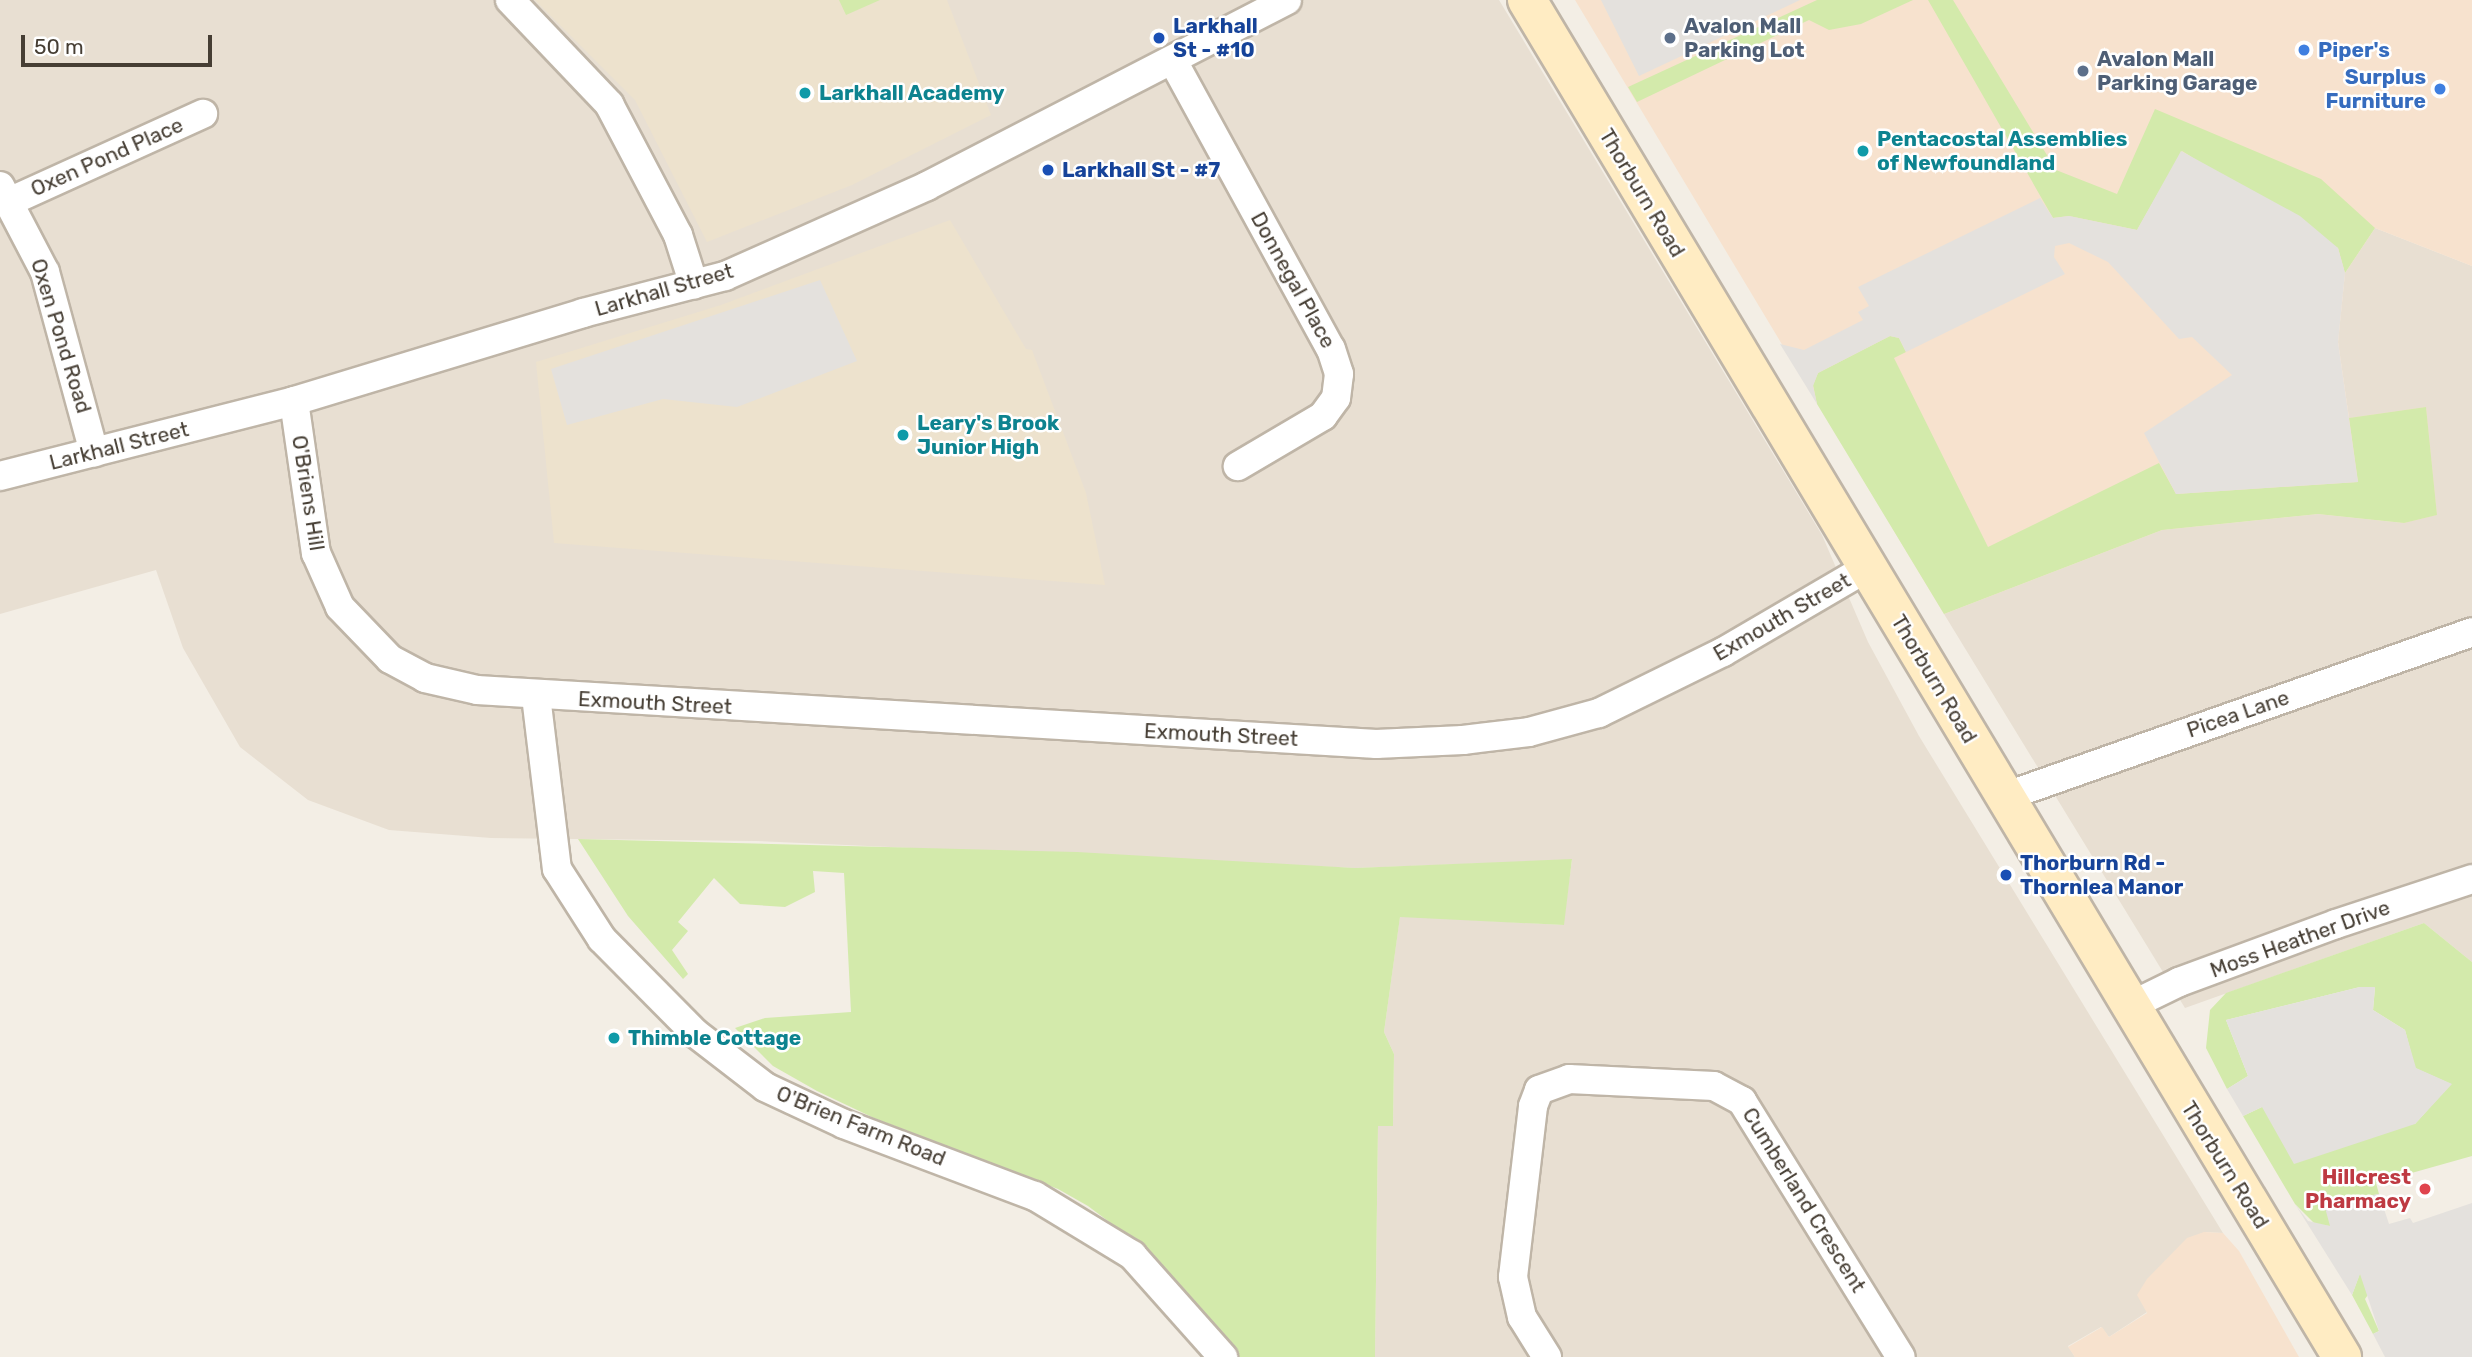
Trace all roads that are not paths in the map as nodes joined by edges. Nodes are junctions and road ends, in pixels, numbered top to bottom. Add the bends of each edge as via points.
1 (510, 0) edge
2 (1287, 0) edge
3 (1527, 0) edge
4 (1173, 61) junction
5 (203, 114) dead end
6 (5, 193) edge
7 (694, 285) junction
8 (294, 401) junction
9 (94, 452) junction
10 (1238, 466) dead end
11 (0, 476) edge
12 (1867, 568) junction
13 (2472, 632) edge
14 (536, 696) junction
15 (2004, 797) junction
16 (2472, 879) edge
17 (2130, 1006) junction
18 (1223, 1357) edge
19 (1547, 1357) edge
20 (1901, 1357) edge
21 (2342, 1357) edge

1 - 7 street via 609,104 678,236
2 - 4 street, Larkhall Street
3 - 12 main road, Thorburn Road
4 - 7 street, Larkhall Street via 927,186
4 - 10 street, Donnegal Place via 1331,349 1339,373 1336,398 1323,416
5 - 6 street, Oxen Pond Place
6 - 9 street, Oxen Pond Road via 54,298
7 - 8 street, Larkhall Street via 583,313
8 - 9 street, Larkhall Street
8 - 14 street, O'Briens Hill via 316,553 330,590 350,621 390,659 425,678 468,689
9 - 11 street, Larkhall Street
12 - 14 street, Exmouth Street via 1723,652 1599,713 1485,738 1376,744
12 - 15 main road, Thorburn Road
13 - 15 street, Picea Lane
14 - 18 street, O'Brien Farm Road via 557,869 602,939 695,1033 765,1087 844,1124 1035,1196 1132,1255
15 - 17 main road, Thorburn Road
16 - 17 street, Moss Heather Drive via 2179,982
17 - 21 main road, Thorburn Road
19 - 20 street, Cumberland Crescent via 1522,1318 1513,1277 1534,1106 1539,1090 1569,1079 1714,1086 1742,1101

